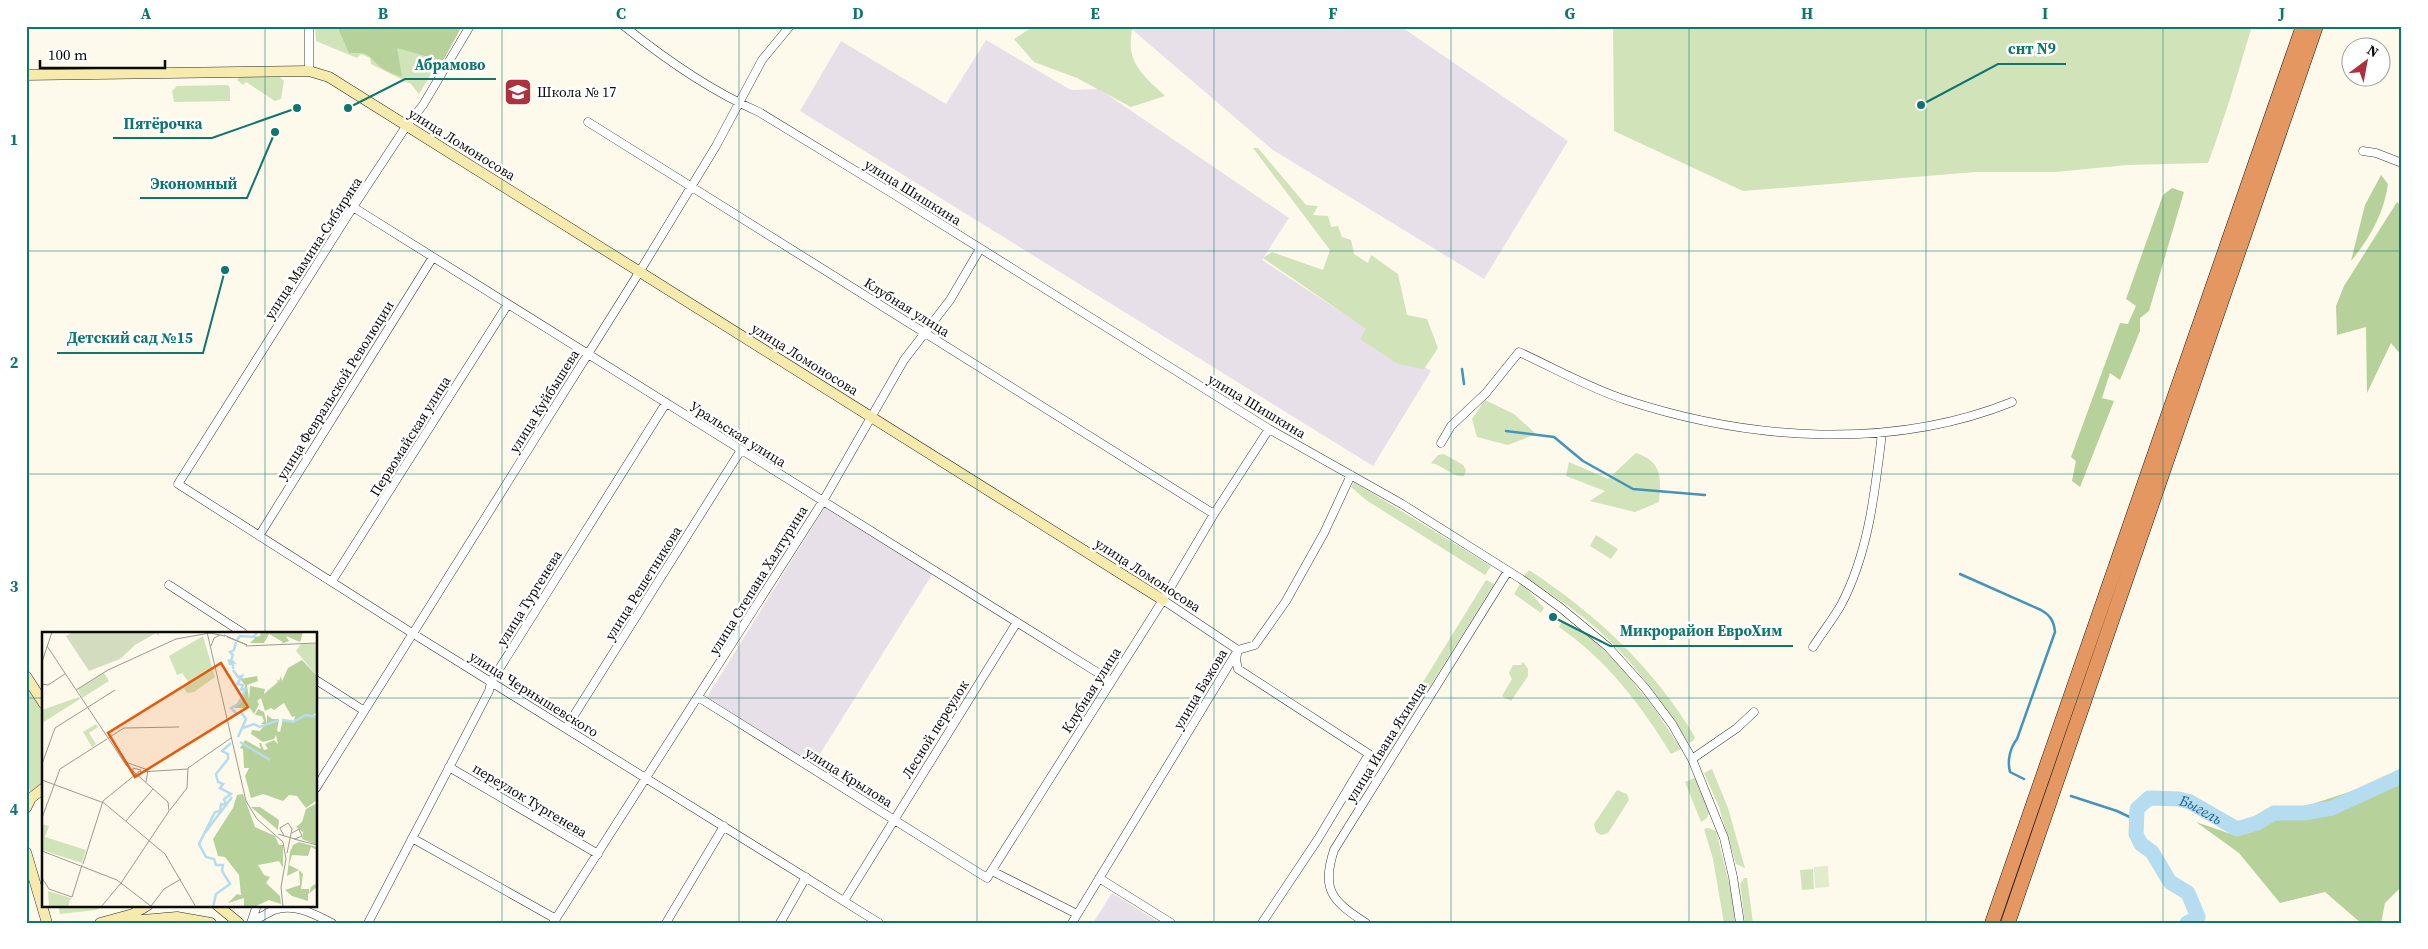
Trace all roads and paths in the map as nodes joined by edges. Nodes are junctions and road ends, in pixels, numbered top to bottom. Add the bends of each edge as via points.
1 (309, 26) edge
2 (470, 26) edge
3 (624, 26) edge
4 (790, 26) edge
5 (2303, 26) edge
6 (2316, 26) edge
7 (309, 71) junction
8 (26, 75) edge
9 (740, 104) junction
10 (588, 122) dead end
11 (406, 125) junction
12 (2363, 151) dead end
13 (2402, 163) edge
14 (691, 187) junction
15 (353, 207) junction
16 (980, 248) junction
17 (433, 257) junction
18 (640, 271) junction
19 (508, 304) junction
20 (924, 332) junction
21 (588, 355) junction
22 (2012, 402) dead end
23 (666, 404) junction
24 (872, 418) junction
25 (1268, 429) junction
26 (1882, 432) junction
27 (1441, 442) dead end
28 (741, 450) junction
29 (1351, 475) junction
30 (178, 484) joint
31 (823, 501) junction
32 (1214, 514) junction
33 (259, 536) junction
34 (1508, 571) junction
35 (332, 581) junction
36 (169, 585) dead end
37 (1163, 600) junction
38 (1017, 622) junction
39 (240, 632) edge
40 (412, 633) junction
41 (1813, 647) dead end
42 (1238, 650) junction
43 (26, 676) edge
44 (318, 681) edge
45 (1111, 681) junction
46 (491, 682) junction
47 (698, 697) junction
48 (42, 701) edge
49 (363, 710) junction
50 (1754, 712) dead end
51 (566, 728) junction
52 (1692, 759) junction
53 (450, 767) junction
54 (319, 775) edge
55 (646, 778) junction
56 (42, 790) edge
57 (26, 808) edge
58 (894, 819) junction
59 (724, 826) junction
60 (412, 838) junction
61 (26, 852) edge
62 (598, 854) junction
63 (990, 875) junction
64 (806, 877) junction
65 (1099, 878) junction
66 (844, 901) junction
67 (42, 906) edge
68 (42, 906) edge
69 (146, 906) edge
70 (218, 906) edge
71 (257, 906) edge
72 (1077, 914) junction
73 (555, 921) edge
74 (127, 922) edge
75 (252, 922) edge
76 (47, 923) edge
77 (100, 923) edge
78 (108, 923) edge
79 (138, 923) edge
80 (211, 923) edge
81 (239, 923) edge
82 (332, 923) edge
83 (368, 923) edge
84 (666, 923) edge
85 (780, 923) edge
86 (880, 923) edge
87 (1072, 923) edge
88 (1171, 923) edge
89 (1262, 923) edge
90 (1366, 923) edge
91 (1740, 923) edge
92 (1992, 923) edge
93 (2008, 923) edge

1 - 7 street
2 - 11 street, улица Мамина-Сибиряка via 423,105
3 - 9 street, улица Шишкина via 654,50
4 - 9 street, улица Куйбышева via 762,60
5 - 92 highway
6 - 93 highway
7 - 8 street, улица Ломоносова
7 - 11 street, улица Ломоносова via 329,77
9 - 14 street, улица Куйбышева
9 - 16 street, улица Шишкина
10 - 14 street, Клубная улица
11 - 15 street, улица Мамина-Сибиряка
11 - 18 street, улица Ломоносова
12 - 13 street
14 - 18 street, улица Куйбышева
14 - 20 street, Клубная улица
15 - 17 street, Уральская улица
15 - 30 street, улица Мамина-Сибиряка
16 - 20 street, улица Степана Халтурина via 950,300
16 - 25 street, улица Шишкина
17 - 19 street, Уральская улица
17 - 33 street, улица Февральской Революции
18 - 21 street, улица Куйбышева
18 - 24 street, улица Ломоносова
19 - 21 street, Уральская улица
19 - 35 street, Первомайская улица
20 - 24 street, улица Степана Халтурина via 904,360
20 - 32 street, Клубная улица
21 - 23 street, Уральская улица
21 - 40 street, улица Куйбышева
22 - 26 street via 1989,411
23 - 28 street, Уральская улица
23 - 46 street, улица Тургенева
24 - 31 street, улица Степана Халтурина
24 - 37 street, улица Ломоносова
25 - 29 street, улица Шишкина
25 - 32 street, Клубная улица
26 - 27 street via 1807,434 1748,429 1682,417 1624,399 1519,352 1486,394 1451,426
26 - 41 street via 1875,496 1853,579
28 - 31 street, Уральская улица
28 - 51 street, улица Решетникова
29 - 34 street, улица Шишкина
29 - 42 street, улица Бажова via 1324,533 1286,601 1255,644
30 - 33 street, улица Чернышевского
31 - 38 street, Уральская улица
31 - 47 street, улица Степана Халтурина
32 - 37 street, Клубная улица
33 - 35 street, улица Чернышевского
34 - 52 street, улица Шишкина via 1561,608 1608,647 1645,688 1672,724
34 - 90 street, улица Ивана Яхимца via 1334,850 1327,871 1330,888 1340,904
35 - 40 street, улица Чернышевского
36 - 39 street
37 - 42 street, улица Ломоносова
37 - 45 street, Клубная улица
38 - 45 street, Уральская улица
38 - 58 street, Лесной переулок
40 - 46 street, улица Чернышевского
40 - 49 street, улица Куйбышева
42 - 65 street, улица Бажова
42 - 89 street via 1238,669 1369,754
43 - 48 street
44 - 49 street
45 - 63 street, Клубная улица
46 - 51 street, улица Чернышевского
46 - 53 street, улица Тургенева
47 - 55 street, улица Степана Халтурина
47 - 58 street, улица Крылова
49 - 54 street, улица Куйбышева
50 - 52 street
51 - 55 street, улица Чернышевского
52 - 91 street, улица Шишкина via 1724,838
53 - 60 street, улица Тургенева
53 - 62 street, переулок Тургенева
55 - 59 street, улица Чернышевского
55 - 62 street, улица Степана Халтурина
56 - 57 street via 31,798
58 - 63 street, улица Крылова
58 - 66 street, Лесной переулок
59 - 64 street, улица Чернышевского
59 - 84 street
60 - 73 street
60 - 83 street, улица Тургенева
61 - 67 street
62 - 73 street, улица Степана Халтурина
63 - 72 street, улица Крылова
64 - 66 street, улица Чернышевского
64 - 85 street
65 - 72 street, улица Бажова
65 - 88 street
66 - 86 street, улица Чернышевского
68 - 76 street
69 - 77 street via 133,914
70 - 81 street
71 - 75 street
72 - 87 street, улица Бажова
74 - 78 street
74 - 79 street
74 - 80 street via 177,917
75 - 82 street via 273,910 286,907 313,913

